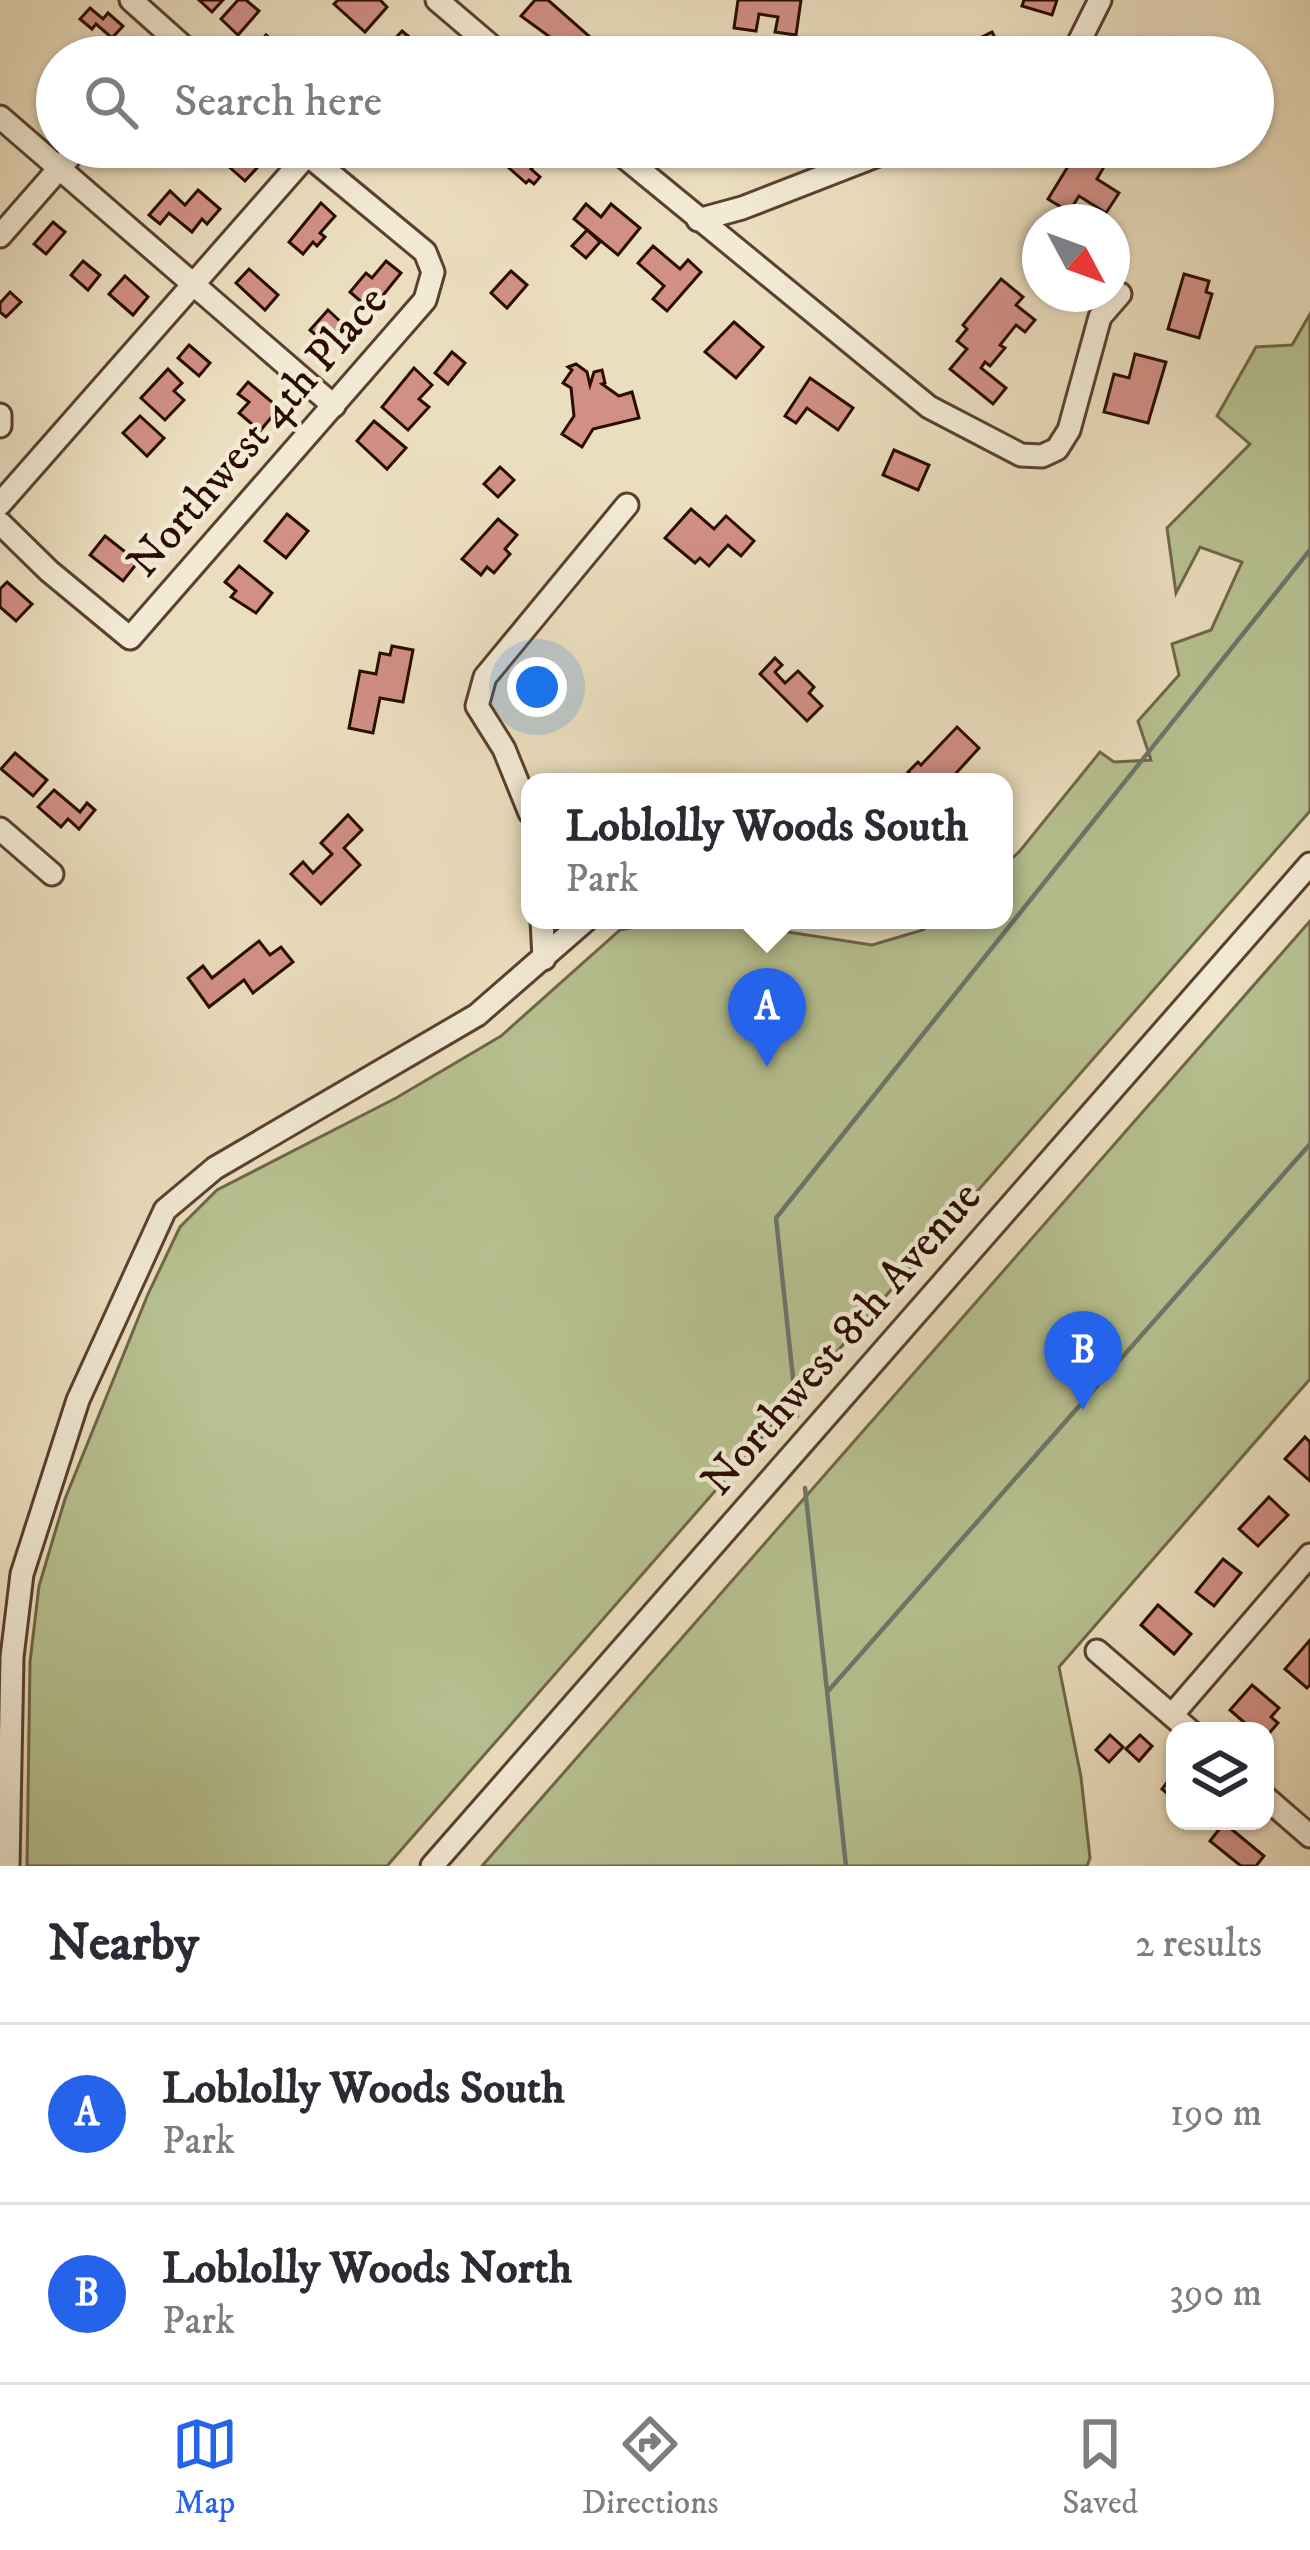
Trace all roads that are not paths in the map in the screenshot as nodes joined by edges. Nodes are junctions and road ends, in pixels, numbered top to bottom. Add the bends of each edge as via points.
1 (131, 0) edge
2 (437, 0) edge
3 (1100, 0) edge
4 (172, 36) edge
5 (479, 36) edge
6 (1082, 36) edge
7 (0, 117) edge
8 (36, 146) edge
9 (59, 168) edge
10 (63, 168) edge
11 (289, 168) edge
12 (323, 168) edge
13 (637, 168) edge
14 (845, 168) edge
15 (698, 220) junction
16 (0, 236) edge
17 (196, 285) junction
18 (1104, 312) edge
19 (334, 406) junction
20 (0, 416) edge
21 (0, 426) edge
22 (0, 504) edge
23 (627, 505) dead end
24 (0, 524) edge
25 (521, 790) edge
26 (0, 829) edge
27 (1310, 865) edge
28 (52, 874) dead end
29 (542, 929) edge
30 (576, 929) edge
31 (544, 959) junction
32 (1310, 1555) edge
33 (1097, 1651) dead end
34 (1172, 1715) junction
35 (1180, 1722) edge
36 (1274, 1805) edge
37 (1310, 1836) edge
38 (8, 1866) edge
39 (432, 1866) edge

1 - 4 street
2 - 5 street
3 - 6 street
7 - 8 street
9 - 16 street
10 - 17 street
11 - 17 street
12 - 19 street, Northwest 4th Place via 424,252 433,272 425,300
13 - 15 street
14 - 15 street
15 - 18 street via 929,407 1021,455 1057,449 1069,430
17 - 19 street
17 - 22 street
19 - 24 street, Northwest 4th Place via 130,638
20 - 21 street
23 - 25 street via 485,677 477,706
26 - 28 street
27 - 39 street, Northwest 8th Avenue
29 - 31 street
30 - 31 street
31 - 38 street via 478,1015 283,1127 165,1210 78,1400 22,1574
32 - 34 street
33 - 34 street
34 - 35 street
36 - 37 street

